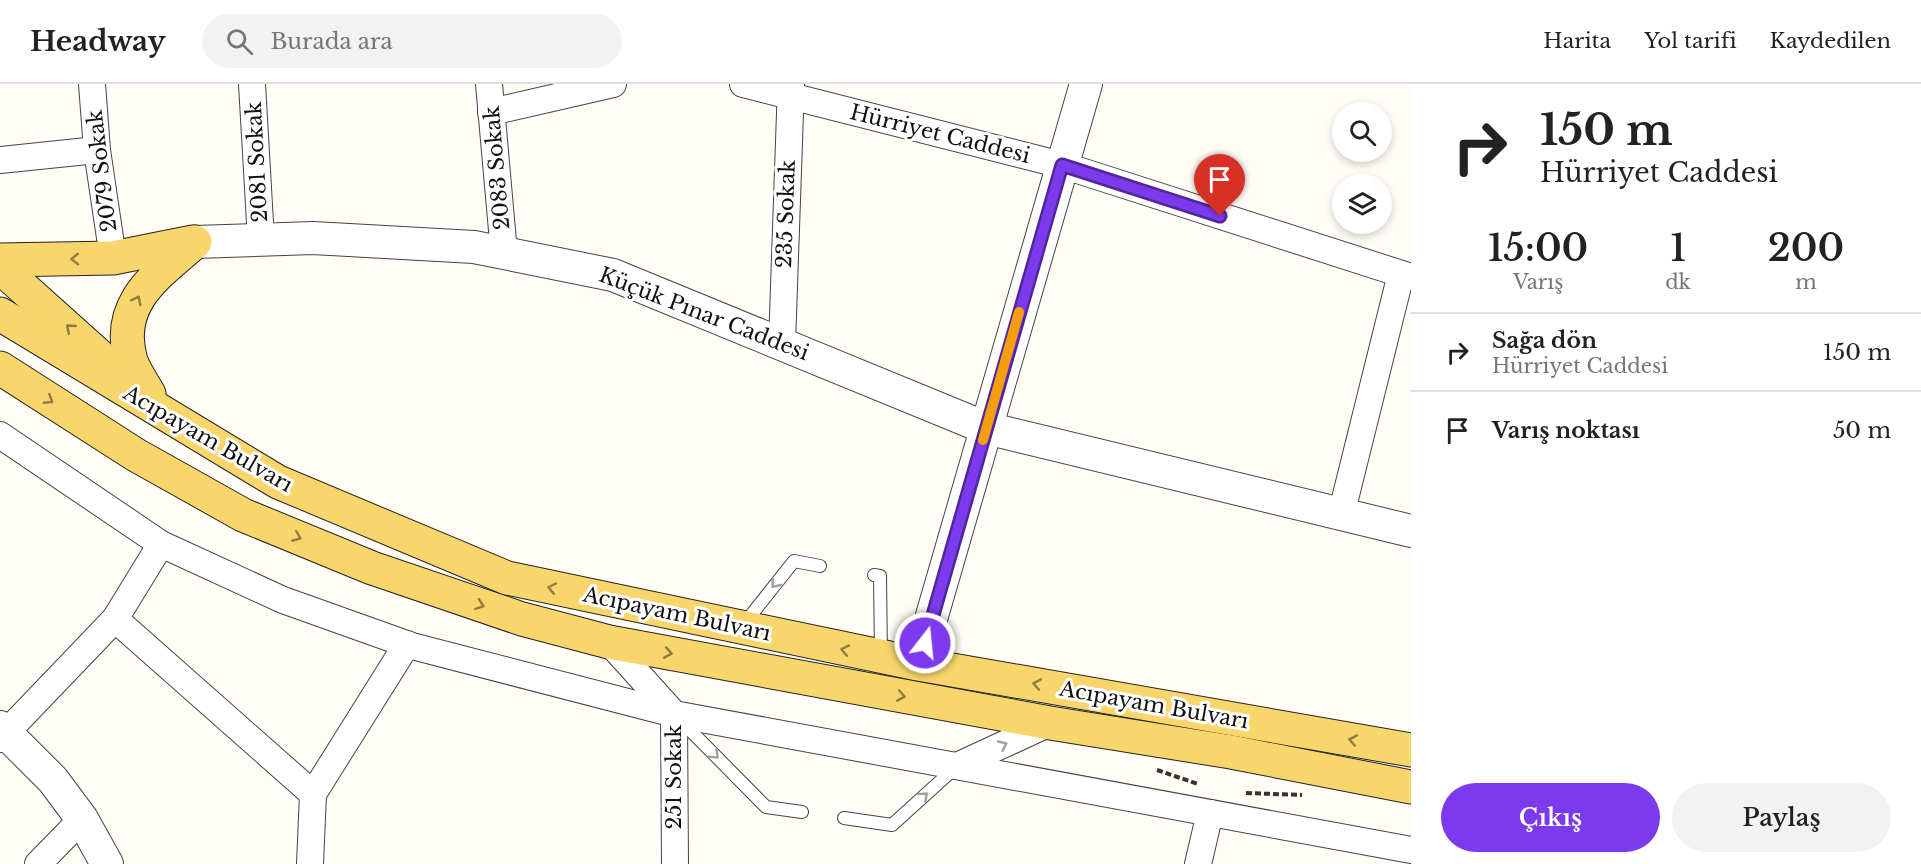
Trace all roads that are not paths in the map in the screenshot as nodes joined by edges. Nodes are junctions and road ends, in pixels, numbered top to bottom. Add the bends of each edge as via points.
1 (92, 84) edge
2 (252, 84) edge
3 (489, 84) edge
4 (613, 84) edge
5 (742, 84) edge
6 (1086, 84) edge
7 (790, 90) edge
8 (491, 112) junction
9 (97, 150) junction
10 (0, 160) edge
11 (1062, 165) junction
12 (261, 240) junction
13 (195, 242) junction
14 (504, 253) junction
15 (113, 258) junction
16 (0, 260) edge
17 (0, 267) edge
18 (1406, 275) edge
19 (0, 314) edge
20 (782, 344) junction
21 (0, 368) edge
22 (158, 412) junction
23 (986, 428) junction
24 (0, 435) edge
25 (1341, 514) junction
26 (1411, 531) edge
27 (161, 544) junction
28 (820, 566) dead end
29 (874, 575) dead end
30 (115, 619) junction
31 (740, 628) junction
32 (609, 642) junction
33 (407, 644) junction
34 (881, 657) junction
35 (918, 664) junction
36 (674, 714) junction
37 (1050, 723) junction
38 (2, 733) edge
39 (1411, 750) edge
40 (957, 766) junction
41 (1406, 792) edge
42 (313, 794) junction
43 (802, 812) dead end
44 (1210, 813) junction
45 (844, 818) dead end
46 (82, 819) junction
47 (1411, 850) edge
48 (38, 864) edge
49 (107, 864) edge
50 (310, 864) edge
51 (675, 864) edge
52 (1198, 864) edge

1 - 9 street, 2079 Sokak
2 - 12 street, 2081 Sokak
3 - 8 street, 2083 Sokak
4 - 8 street
5 - 7 street, Hürriyet Caddesi
6 - 11 street
7 - 11 street, Hürriyet Caddesi
7 - 20 street, 235 Sokak
8 - 14 street, 2083 Sokak
9 - 10 street
9 - 15 street, 2079 Sokak
11 - 18 street, Hürriyet Caddesi
11 - 23 street
12 - 13 street, Küçük Pınar Caddesi
12 - 14 street, Küçük Pınar Caddesi via 325,238 474,247
13 - 15 main road
22 -> 13 main road via 131,361 126,324 140,293
14 - 20 street, Küçük Pınar Caddesi via 613,275
15 -> 16 main road
22 -> 17 main road
18 - 25 street
19 - 22 main road, Acıpayam Bulvarı
20 - 23 street, Küçük Pınar Caddesi
21 -> 32 main road, Acıpayam Bulvarı via 136,455 243,515 372,568 522,620
31 -> 22 main road, Acıpayam Bulvarı via 507,578 278,482
23 - 25 street, Küçük Pınar Caddesi
23 - 35 street
24 - 27 street
25 - 26 street, Küçük Pınar Caddesi
27 - 30 street
27 - 33 street via 283,600
28 -> 31 lane via 794,561
29 - 34 lane via 880,576
30 - 38 street
30 - 42 street
34 -> 31 main road, Acıpayam Bulvarı
32 - 36 street, 251 Sokak
32 -> 37 main road, Acıpayam Bulvarı
33 - 36 street
33 - 42 street
34 - 35 main road, Acıpayam Bulvarı
39 -> 35 main road, Acıpayam Bulvarı
36 - 40 street
36 -> 43 lane via 766,807
36 - 51 street, 251 Sokak
40 -> 37 street
37 - 41 main road, Acıpayam Bulvarı via 1231,752
38 - 46 street via 53,780
40 - 44 street
45 -> 40 lane via 892,825
42 - 50 street
44 - 47 street
44 - 52 street
46 - 48 street
46 - 49 street

